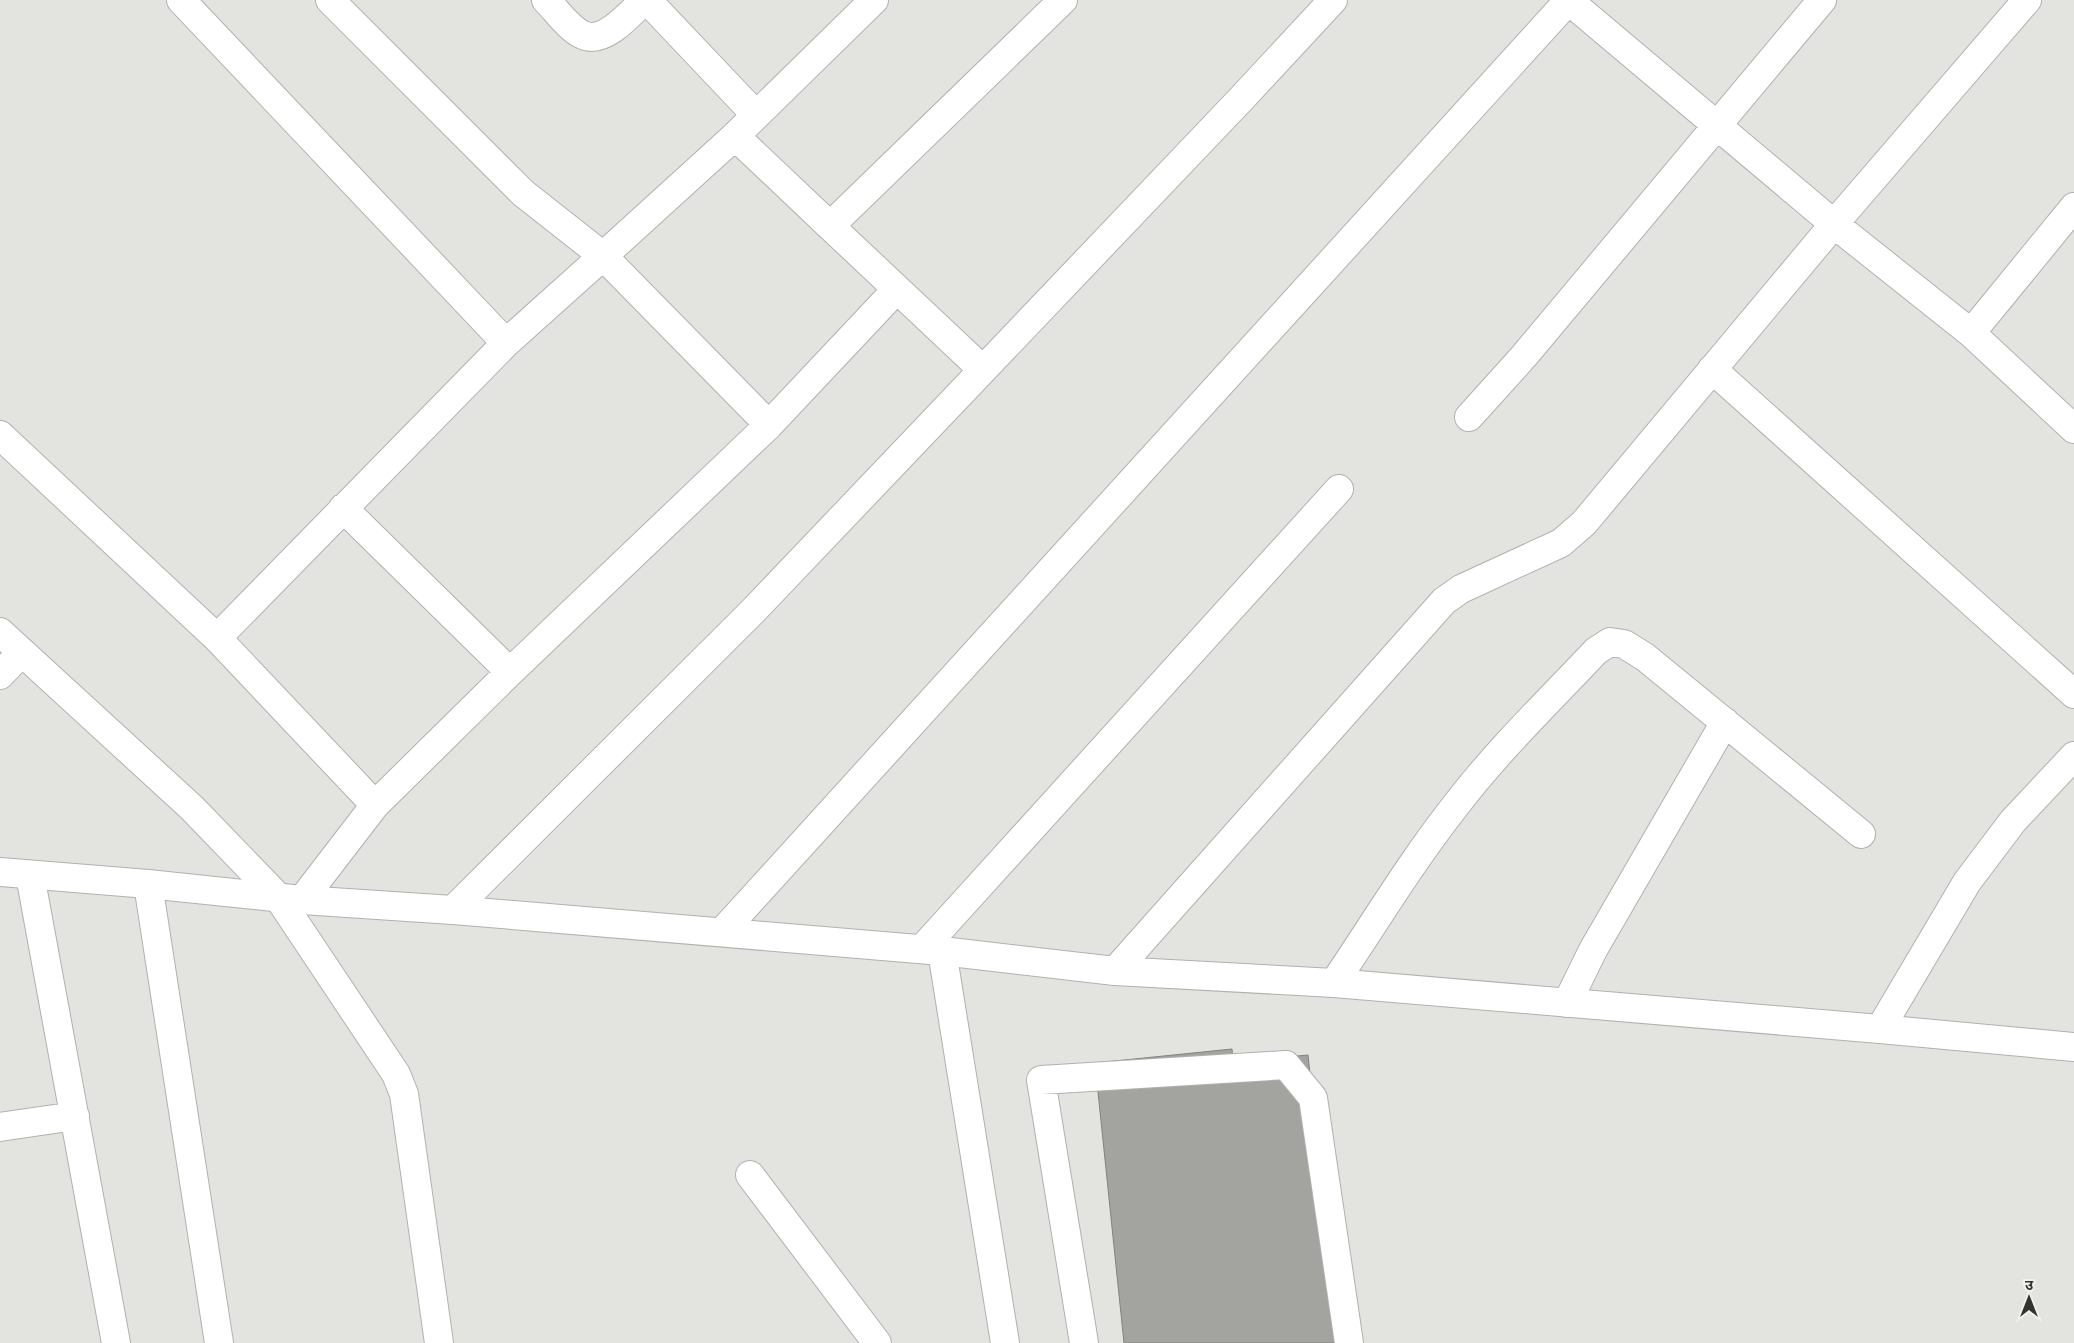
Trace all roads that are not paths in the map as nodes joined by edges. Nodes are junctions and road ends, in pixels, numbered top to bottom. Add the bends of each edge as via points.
1 (181, 0) edge
2 (330, 0) edge
3 (546, 0) edge
4 (645, 0) edge
5 (874, 0) edge
6 (1063, 0) edge
7 (1333, 0) edge
8 (1569, 0) edge
9 (1822, 0) edge
10 (2027, 0) edge
11 (756, 115) junction
12 (1716, 124) junction
13 (735, 136) junction
14 (2074, 207) edge
15 (1834, 224) junction
16 (830, 226) junction
17 (603, 256) junction
18 (897, 289) junction
19 (1971, 333) junction
20 (506, 344) junction
21 (1712, 369) junction
22 (983, 370) junction
23 (1469, 417) dead end
24 (769, 425) junction
25 (2074, 429) edge
26 (0, 435) edge
27 (1339, 489) dead end
28 (343, 508) junction
29 (0, 632) edge
30 (217, 638) junction
31 (22, 652) junction
32 (510, 672) junction
33 (0, 675) edge
34 (2074, 694) edge
35 (1725, 722) junction
36 (2074, 756) edge
37 (375, 805) junction
38 (1861, 834) dead end
39 (0, 872) edge
40 (30, 874) junction
41 (148, 884) junction
42 (290, 898) junction
43 (454, 910) junction
44 (722, 932) junction
45 (932, 950) junction
46 (1115, 971) junction
47 (1334, 984) junction
48 (1567, 1003) junction
49 (1880, 1029) junction
50 (2074, 1048) edge
51 (75, 1116) junction
52 (0, 1127) edge
53 (750, 1175) dead end
54 (116, 1343) edge
55 (219, 1343) edge
56 (439, 1343) edge
57 (877, 1343) edge
58 (1005, 1343) edge
59 (1084, 1343) edge
60 (1349, 1343) edge

1 - 20 street
2 - 17 street via 523,193
3 - 4 street via 584,36 594,37 606,34
4 - 11 street
5 - 11 street
6 - 16 street
7 - 22 street
8 - 12 street
8 - 44 street
9 - 12 street
10 - 15 street
11 - 13 street
12 - 15 street
12 - 23 street via 1524,356
13 - 16 street
13 - 17 street
14 - 19 street
15 - 19 street
15 - 21 street
16 - 18 street
17 - 20 street
17 - 24 street
18 - 22 street
18 - 24 street
19 - 25 street
20 - 28 street
21 - 34 street
21 - 46 street via 1584,523 1561,543 1461,588 1444,601
22 - 43 street via 753,611
24 - 32 street
26 - 30 street
27 - 45 street
28 - 30 street
28 - 32 street
29 - 31 street
30 - 37 street
31 - 33 street
31 - 42 street
32 - 37 street
35 - 38 street
35 - 47 street via 1645,656 1624,644 1610,642 1596,651 1455,805
35 - 48 street via 1593,950
36 - 49 street via 2013,822 1967,882
37 - 42 street
39 - 40 street
40 - 41 street
40 - 51 street
41 - 42 street
41 - 55 street
42 - 43 street
42 - 56 street via 396,1074 404,1094
43 - 44 street
44 - 45 street
45 - 46 street
45 - 58 street
46 - 47 street
47 - 48 street
48 - 49 street
49 - 50 street
51 - 52 street
51 - 54 street
53 - 57 street
59 - 60 street via 1040,1080 1286,1065 1313,1098

